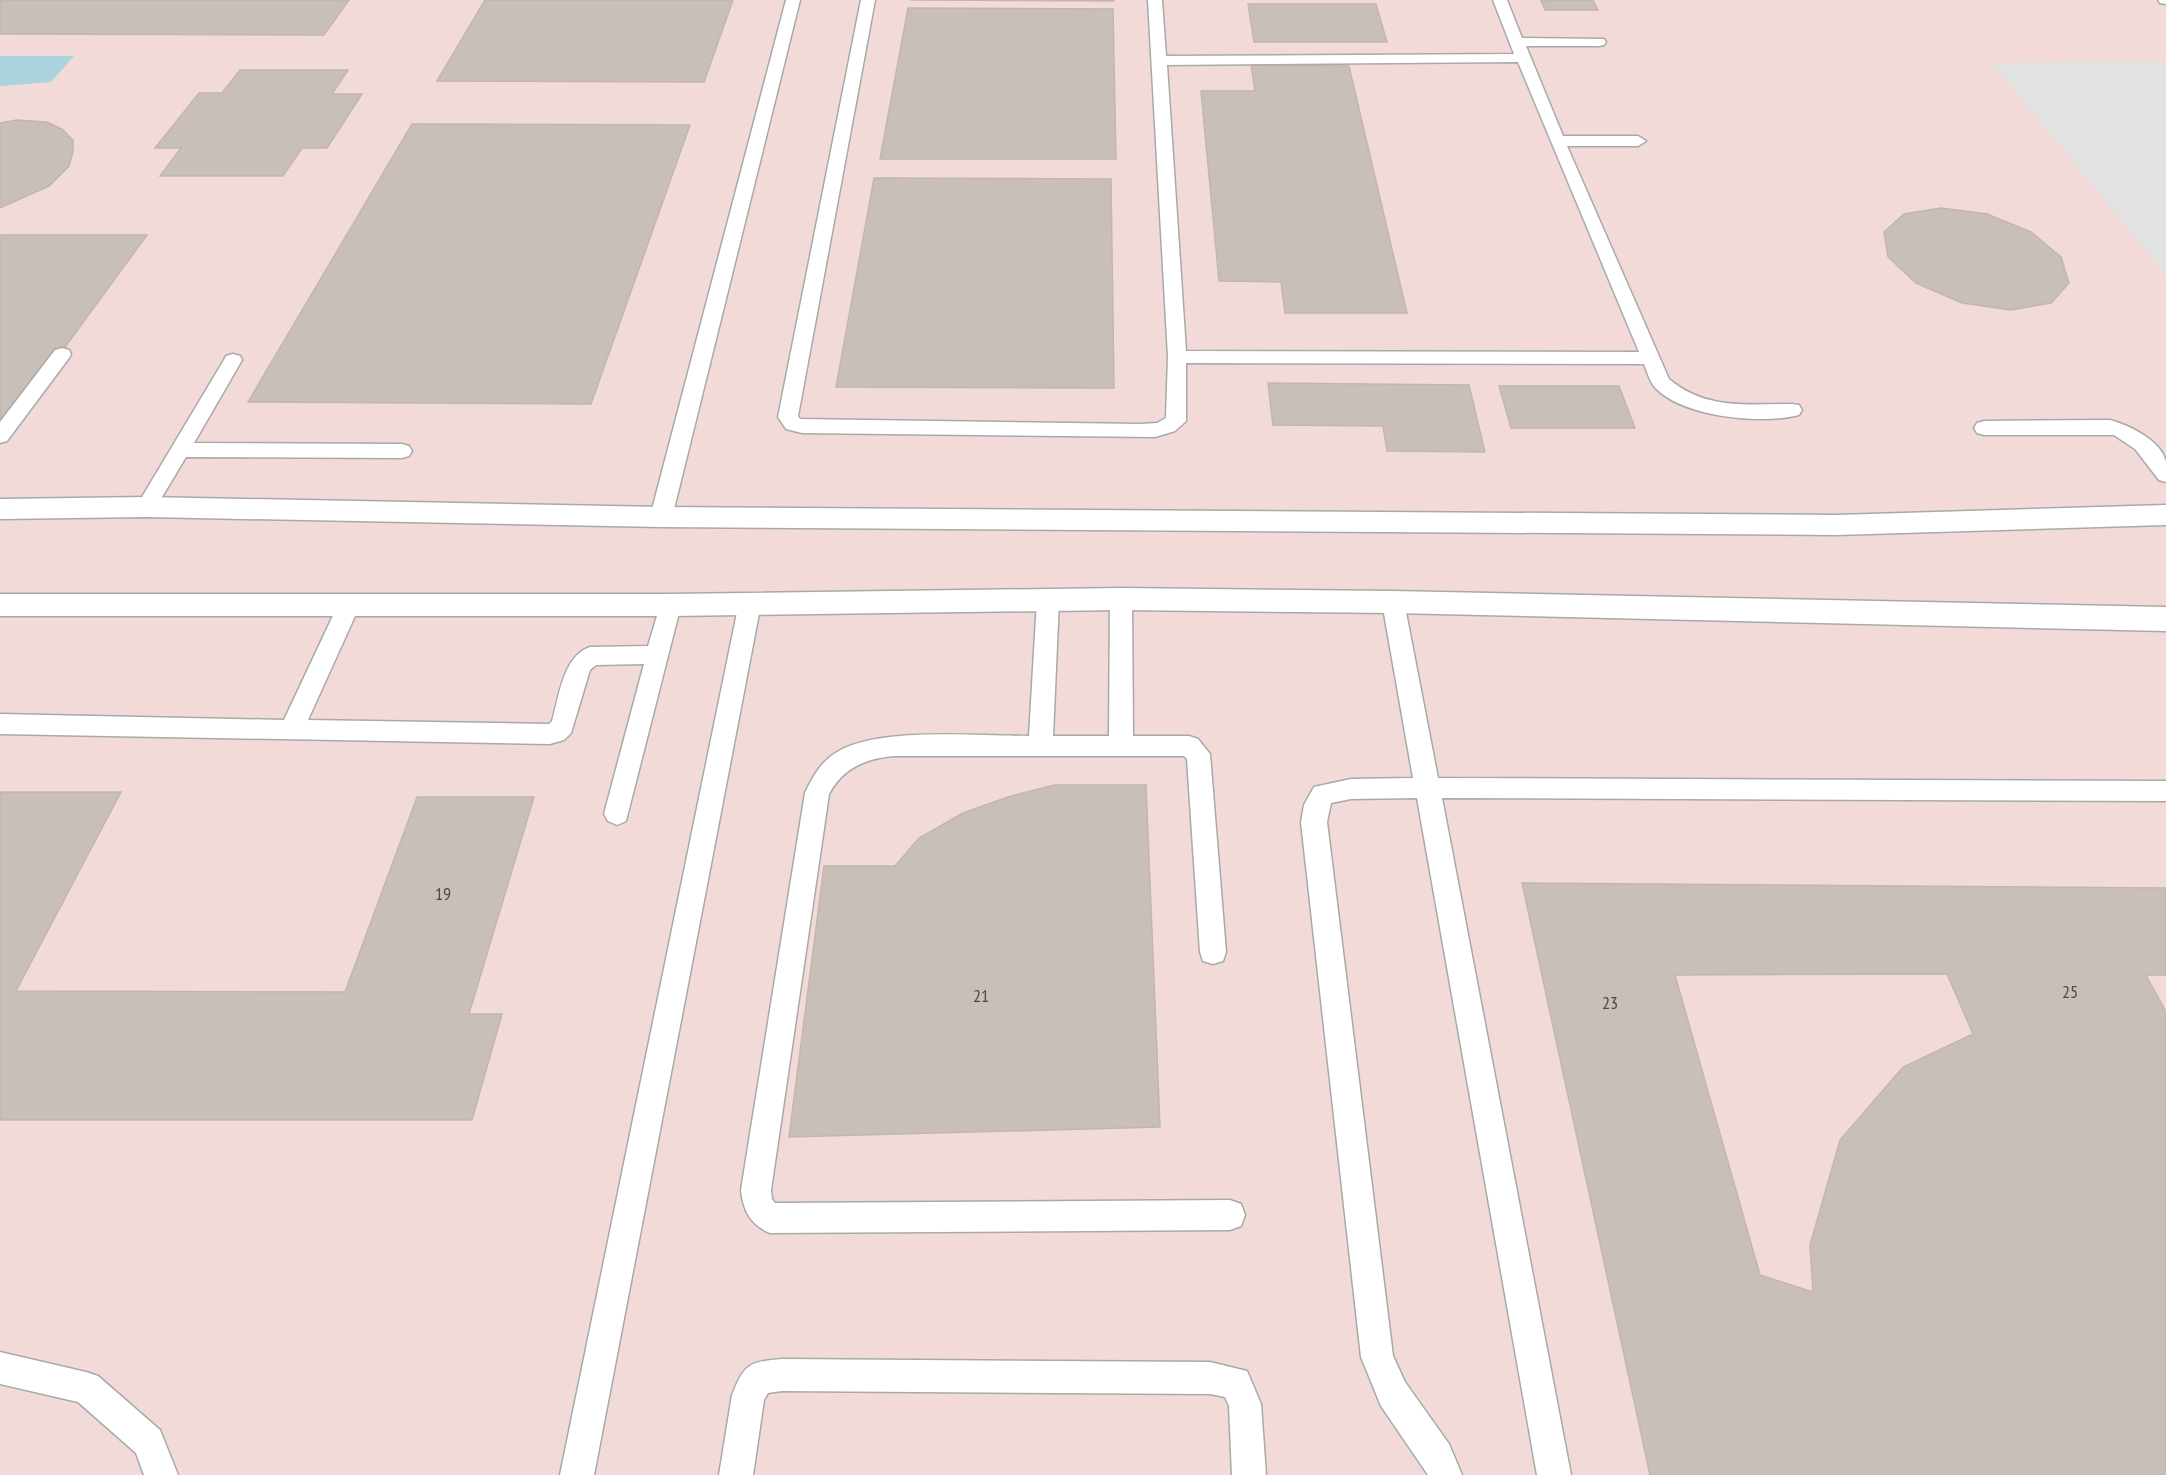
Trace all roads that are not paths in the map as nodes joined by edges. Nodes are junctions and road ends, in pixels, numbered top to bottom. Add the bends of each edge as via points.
1 (792, 0) edge
2 (868, 0) edge
3 (1155, 0) edge
4 (1500, 0) edge
5 (1599, 42) dead end
6 (1520, 50) junction
7 (1159, 61) junction
8 (1557, 141) junction
9 (1638, 141) dead end
10 (62, 354) dead end
11 (1177, 357) junction
12 (1649, 358) junction
13 (233, 360) dead end
14 (1792, 410) dead end
15 (1984, 428) dead end
16 (0, 436) edge
17 (181, 450) junction
18 (402, 451) dead end
19 (2166, 475) edge
20 (146, 507) junction
21 (0, 508) edge
22 (2166, 515) edge
23 (661, 517) junction
24 (1121, 599) junction
25 (1048, 600) junction
26 (1392, 602) junction
27 (750, 603) junction
28 (0, 605) edge
29 (349, 605) junction
30 (670, 605) junction
31 (2166, 619) edge
32 (657, 655) junction
33 (0, 724) edge
34 (292, 729) junction
35 (1041, 746) junction
36 (1121, 746) junction
37 (1429, 788) junction
38 (2166, 791) edge
39 (617, 814) dead end
40 (1213, 952) dead end
41 (1230, 1215) dead end
42 (0, 1368) edge
43 (161, 1475) edge
44 (577, 1475) edge
45 (736, 1475) edge
46 (1249, 1475) edge
47 (1445, 1475) edge
48 (1554, 1475) edge

1 - 23 lane
2 - 11 lane via 788,408 792,424 1157,431 1176,421
3 - 7 lane
4 - 6 lane
5 - 6 lane
6 - 7 lane
6 - 8 lane
7 - 11 lane
8 - 9 lane
8 - 12 lane
10 - 16 lane
11 - 12 lane
12 - 14 lane via 1670,392 1697,406
13 - 17 lane
15 - 19 lane via 2121,429 2133,434
17 - 18 lane
17 - 20 lane
20 - 21 street
20 - 23 street
22 - 23 street via 1837,525
24 - 25 street
24 - 26 street
24 - 36 lane
25 - 27 street
25 - 35 lane
26 - 31 street
26 - 37 lane
27 - 30 street
27 - 44 lane
28 - 29 street
29 - 30 street
29 - 34 lane
30 - 32 lane
32 - 34 lane via 585,658 563,726 556,733
32 - 39 lane
33 - 34 lane
35 - 36 lane
35 - 41 lane via 873,748 854,754 825,777 814,810 757,1202 770,1218
36 - 40 lane via 1189,746 1198,754
37 - 38 lane
37 - 47 lane via 1351,789 1323,794 1316,805 1314,822 1377,1357 1393,1394 1437,1456
37 - 48 lane
42 - 43 lane via 86,1388 148,1442
45 - 46 lane via 748,1395 759,1377 782,1375 1235,1383 1245,1404

